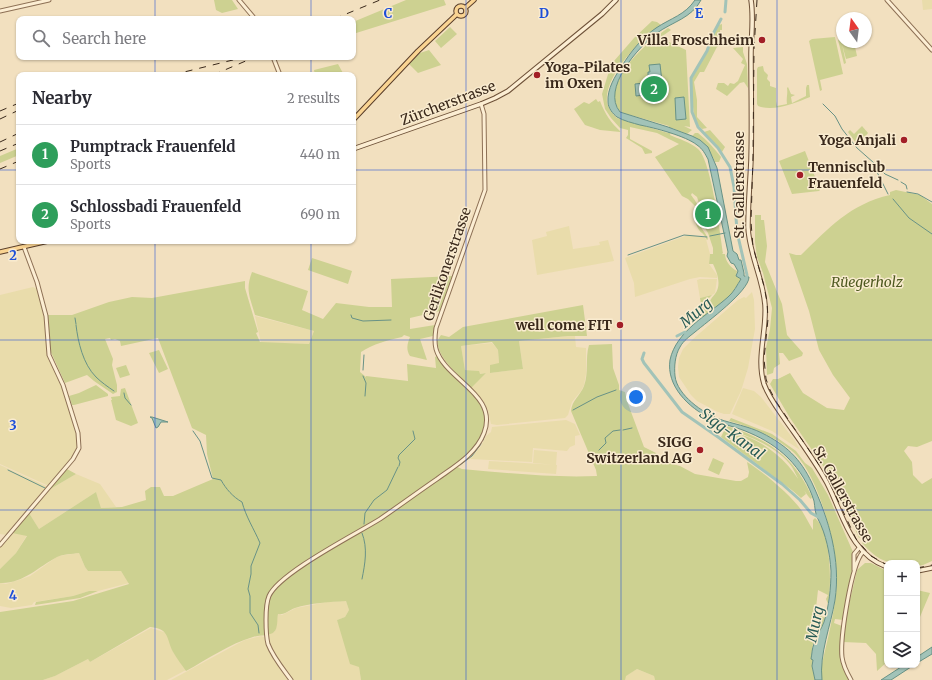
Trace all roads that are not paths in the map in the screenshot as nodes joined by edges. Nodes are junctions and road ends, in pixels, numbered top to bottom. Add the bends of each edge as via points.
1 (49, 0) edge
2 (239, 0) edge
3 (474, 0) edge
4 (616, 0) edge
5 (751, 0) edge
6 (887, 0) edge
7 (465, 8) junction
8 (0, 11) edge
9 (457, 14) junction
10 (252, 16) edge
11 (932, 50) edge
12 (274, 60) edge
13 (279, 72) edge
14 (481, 104) junction
15 (356, 117) edge
16 (356, 148) edge
17 (36, 244) edge
18 (24, 247) junction
19 (0, 252) edge
20 (0, 545) edge
21 (859, 548) junction
22 (863, 552) junction
23 (884, 566) edge
24 (932, 568) edge
25 (920, 570) edge
26 (854, 571) junction
27 (290, 680) edge
28 (851, 680) edge

1 - 8 street
2 - 10 street
3 - 7 main road
4 - 14 main road, Zürcherstrasse via 508,91
5 - 21 main road, St. Gallerstrasse via 751,159 748,228 765,304 762,376 771,399 825,479
6 - 11 street
7 - 9 main road via 458,8
7 - 9 main road via 464,14
9 - 15 main road
12 - 13 street
14 - 16 main road, Zürcherstrasse
14 - 27 street, Gerlikonerstrasse via 484,114 485,190 434,339 443,362 483,406 486,426 478,444 466,457 416,494 303,566 274,588 267,601 266,635 272,652
17 - 18 main road
18 - 19 main road
18 - 20 street via 46,316 49,355 71,408 79,442 76,455 67,468
21 - 22 main road, St. Gallerstrasse
21 - 26 street via 854,554
22 - 23 main road, St. Gallerstrasse
22 - 26 street
24 - 25 main road
26 - 28 street via 842,647 844,665

